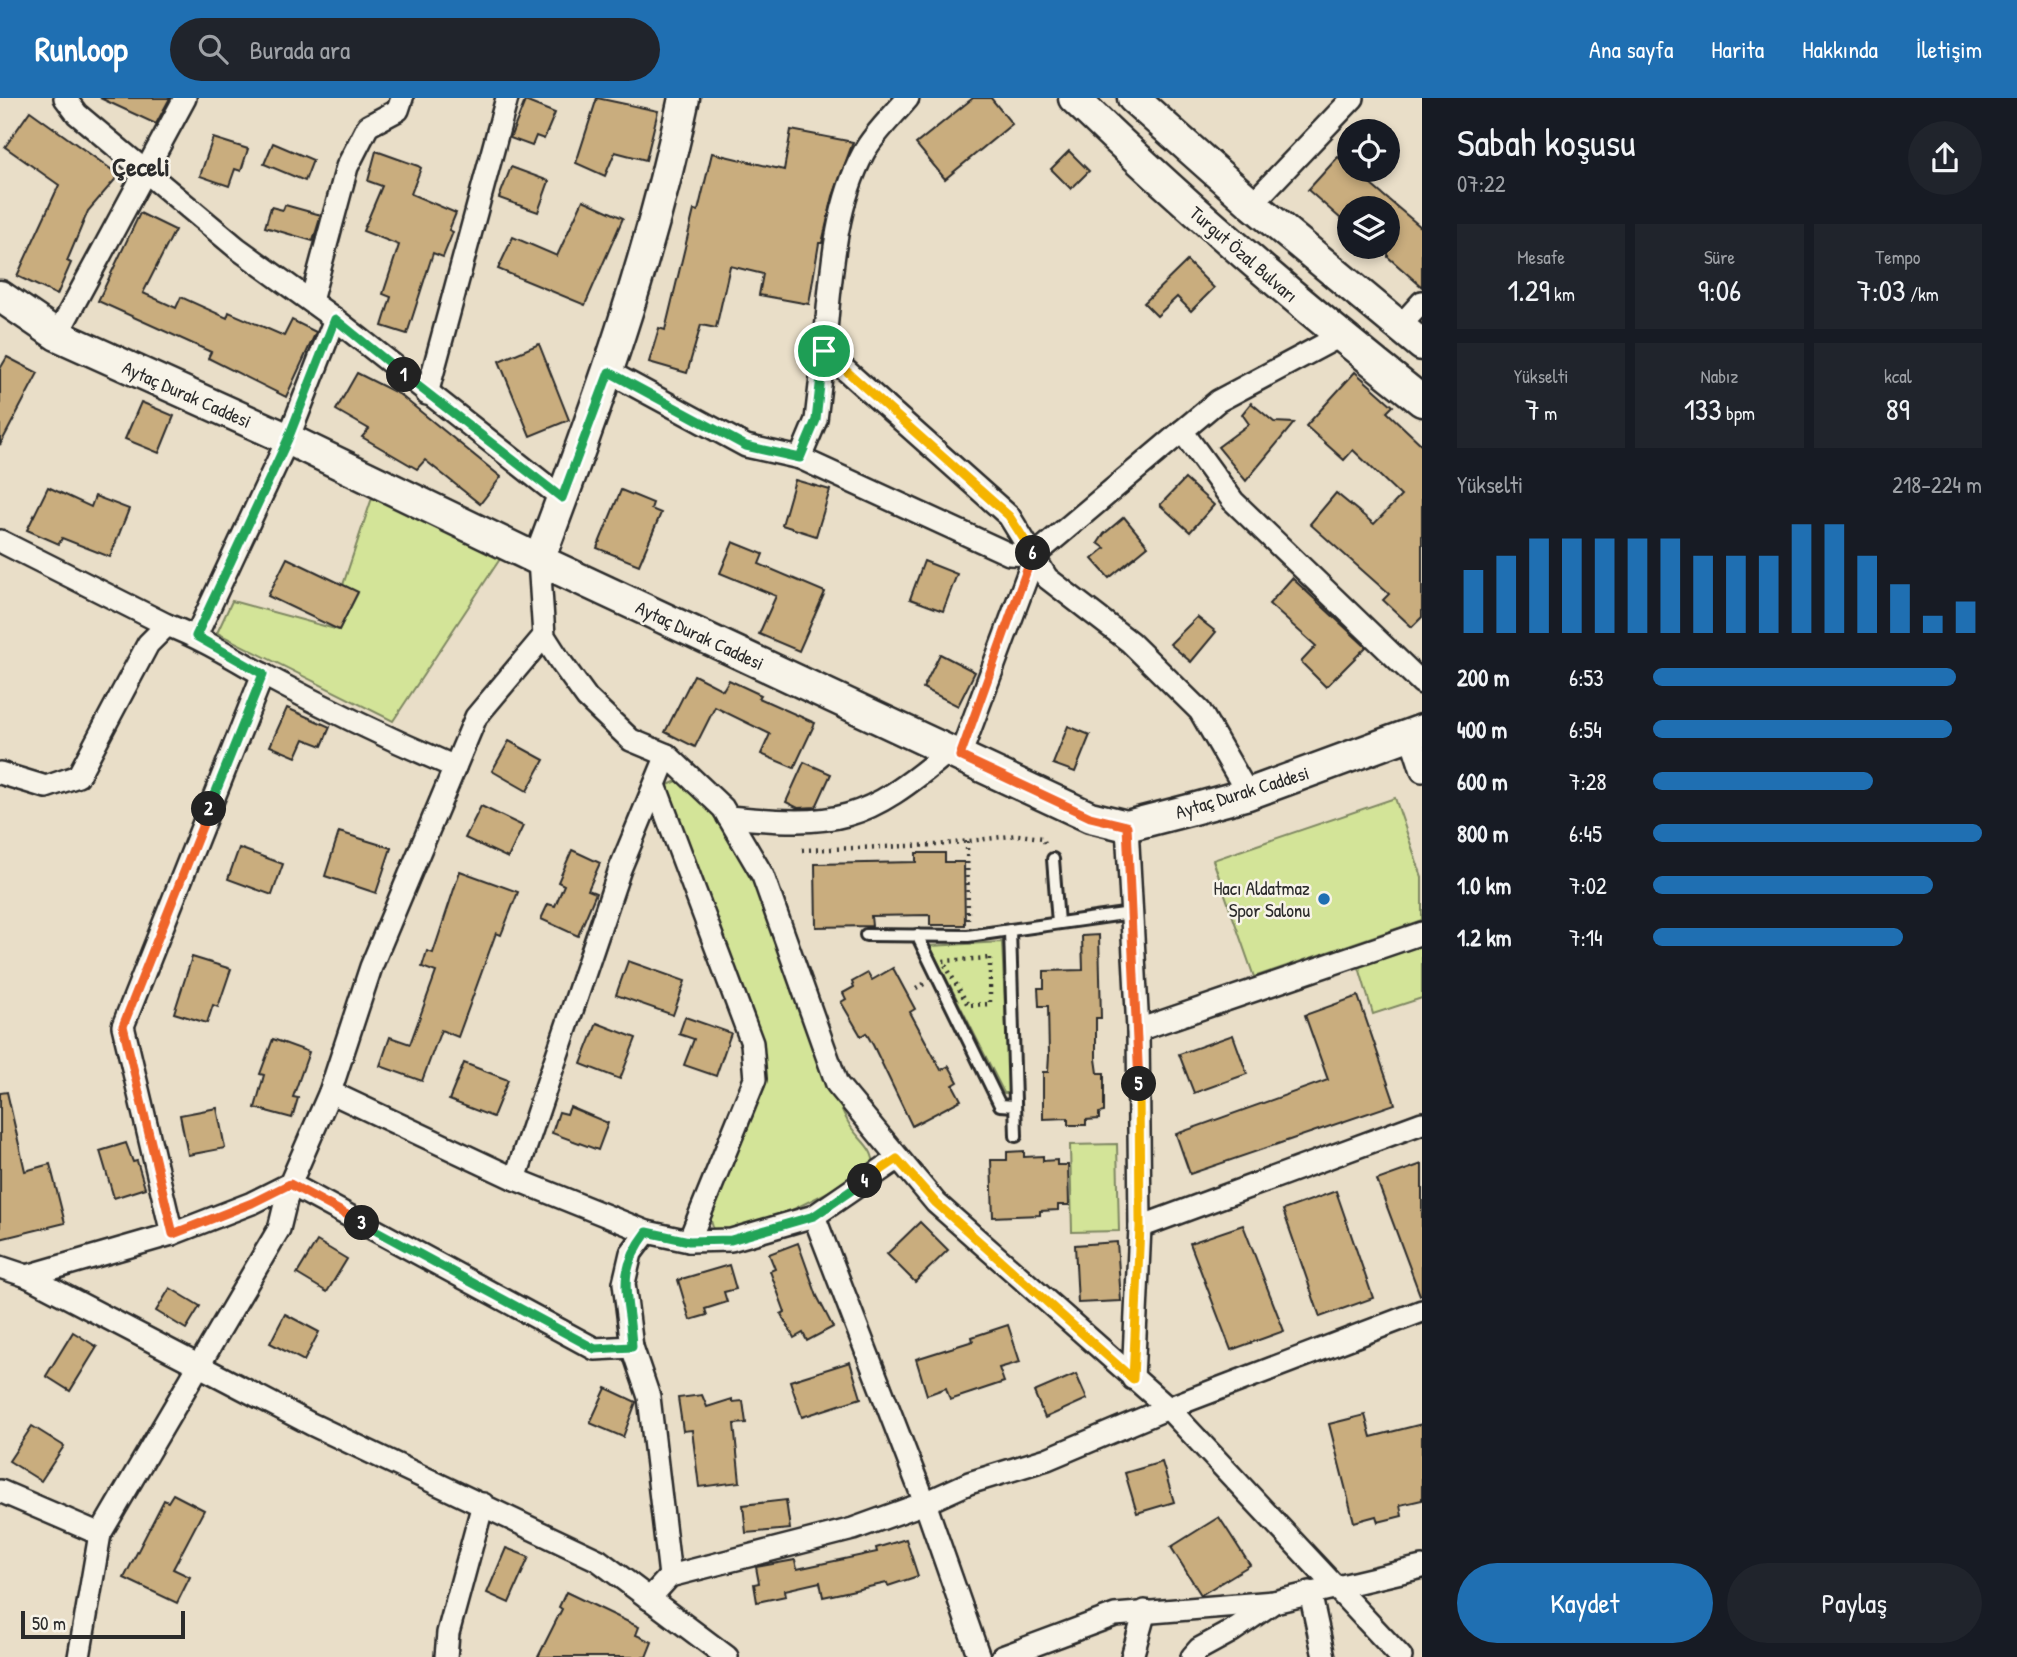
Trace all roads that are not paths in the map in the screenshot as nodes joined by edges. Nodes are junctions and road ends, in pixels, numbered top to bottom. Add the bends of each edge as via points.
1 (65, 98) edge
2 (185, 98) edge
3 (402, 98) edge
4 (508, 98) edge
5 (684, 98) edge
6 (908, 98) edge
7 (1074, 98) edge
8 (1133, 98) edge
9 (1353, 98) edge
10 (145, 170) junction
11 (1252, 204) junction
12 (0, 296) edge
13 (311, 301) junction
14 (1422, 302) edge
15 (335, 319) junction
16 (1399, 326) junction
17 (57, 335) junction
18 (1340, 336) junction
19 (1422, 345) edge
20 (824, 351) junction
21 (609, 372) junction
22 (427, 394) junction
23 (1422, 401) edge
24 (1182, 431) junction
25 (288, 439) junction
26 (800, 458) junction
27 (562, 498) junction
28 (0, 541) edge
29 (1035, 555) junction
30 (538, 560) junction
31 (167, 625) junction
32 (196, 636) junction
33 (544, 636) junction
34 (263, 674) junction
35 (1422, 682) edge
36 (1416, 732) edge
37 (954, 753) junction
38 (667, 755) junction
39 (455, 767) junction
40 (1422, 771) edge
41 (0, 773) edge
42 (655, 785) junction
43 (1248, 794) junction
44 (728, 817) junction
45 (1127, 826) junction
46 (1053, 859) road end
47 (1131, 913) junction
48 (1058, 923) junction
49 (1010, 930) junction
50 (1422, 933) edge
51 (866, 935) dead end
52 (917, 935) junction
53 (1138, 1030) junction
54 (330, 1092) junction
55 (1016, 1106) junction
56 (1422, 1123) edge
57 (1016, 1136) dead end
58 (897, 1159) junction
59 (515, 1179) junction
60 (290, 1184) junction
61 (814, 1216) junction
62 (1140, 1227) junction
63 (647, 1232) junction
64 (173, 1234) junction
65 (689, 1241) junction
66 (0, 1267) edge
67 (27, 1276) junction
68 (1422, 1311) edge
69 (632, 1347) junction
70 (198, 1367) junction
71 (1133, 1379) junction
72 (1168, 1408) junction
73 (0, 1491) edge
74 (926, 1503) junction
75 (484, 1504) junction
76 (100, 1534) junction
77 (1422, 1567) edge
78 (670, 1576) junction
79 (1335, 1589) junction
80 (1310, 1592) junction
81 (649, 1599) junction
82 (1274, 1602) junction
83 (1145, 1611) junction
84 (79, 1657) edge
85 (446, 1657) edge
86 (727, 1657) edge
87 (979, 1657) edge
88 (1002, 1657) edge
89 (1132, 1657) edge
90 (1192, 1657) edge
91 (1324, 1657) edge
92 (1401, 1657) edge

1 - 10 street via 77,114
2 - 10 street
3 - 13 street via 398,110 368,126 347,167
4 - 22 street
5 - 21 main road via 666,184
6 - 20 street via 864,151 851,184 836,244
7 - 18 main road, Turgut Özal Bulvarı via 1165,187
8 - 11 main road
9 - 11 street
10 - 13 street via 237,248
10 - 17 street
11 - 16 main road
12 - 17 main road, Aytaç Durak Caddesi
13 - 15 street
14 - 16 street
15 - 22 street
15 - 25 street
16 - 19 main road
17 - 25 main road, Aytaç Durak Caddesi
18 - 23 main road, Turgut Özal Bulvarı
18 - 24 street via 1217,401
20 - 26 street via 816,420
20 - 29 street via 1009,516
21 - 26 street via 746,446
21 - 27 main road
22 - 27 street
24 - 29 street
24 - 35 street via 1233,501
25 - 30 main road, Aytaç Durak Caddesi
25 - 32 street
26 - 29 street via 1009,554
27 - 30 main road
28 - 31 street
29 - 37 street
29 - 43 street via 1047,578 1130,642 1200,710
30 - 33 street
30 - 37 main road, Aytaç Durak Caddesi
31 - 32 street
31 - 41 street via 148,643 78,776 46,788
32 - 34 street
33 - 38 street via 587,698 631,740
33 - 39 street via 476,717
34 - 39 street
34 - 64 street via 123,1026
36 - 40 street
36 - 43 main road, Aytaç Durak Caddesi
37 - 44 street via 881,803 849,817 791,822
37 - 45 main road, Aytaç Durak Caddesi via 1090,817
38 - 42 street
38 - 44 street
39 - 54 street via 371,967
42 - 59 street via 620,869
42 - 65 street via 752,1043 755,1079
43 - 45 main road, Aytaç Durak Caddesi
44 - 58 street via 763,876 837,1084
45 - 47 street
46 - 48 lane
47 - 48 lane
47 - 53 street
48 - 49 lane
49 - 52 lane via 968,936
49 - 55 lane
50 - 53 street
51 - 52 lane
52 - 55 lane via 1000,1105
53 - 62 street
54 - 59 street
54 - 60 street
55 - 57 lane
56 - 62 street
58 - 61 street
58 - 71 street via 936,1203
59 - 63 street
60 - 64 street
60 - 69 street via 595,1349
60 - 70 street via 279,1229
61 - 65 street via 731,1240
61 - 74 street
62 - 71 street
63 - 65 street
63 - 69 street via 631,1253 624,1283
64 - 67 street
66 - 67 street
67 - 70 street
68 - 72 street
69 - 78 street via 649,1397
70 - 75 street
70 - 76 street
71 - 72 street
72 - 74 street via 1047,1460 970,1483
72 - 79 street
73 - 76 street
74 - 78 street via 841,1533
74 - 87 street
75 - 81 street via 598,1560
75 - 85 street via 448,1633
76 - 84 street
77 - 79 street
78 - 81 street
79 - 80 street
79 - 92 street
80 - 82 street
80 - 91 street
81 - 86 street
82 - 83 street
82 - 90 street via 1199,1648
83 - 88 street via 1115,1615
83 - 89 street

